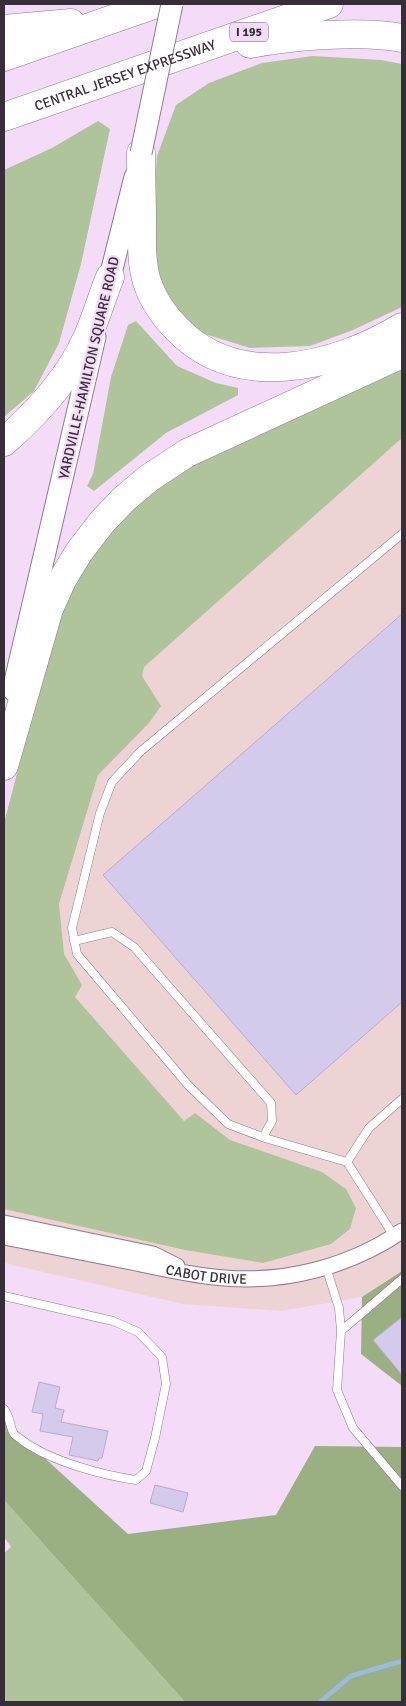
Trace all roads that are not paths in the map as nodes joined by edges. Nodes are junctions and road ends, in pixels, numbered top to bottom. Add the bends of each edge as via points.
1 (156, 4) edge
2 (172, 4) edge
3 (329, 4) edge
4 (110, 20) junction
5 (4, 29) edge
6 (402, 38) edge
7 (4, 57) edge
8 (170, 59) junction
9 (40, 104) junction
10 (4, 117) edge
11 (4, 122) edge
12 (141, 153) junction
13 (110, 277) junction
14 (402, 327) edge
15 (402, 354) edge
16 (4, 442) edge
17 (402, 534) edge
18 (4, 731) edge
19 (4, 766) edge
20 (74, 941) junction
21 (402, 1099) edge
22 (263, 1137) junction
23 (347, 1162) junction
24 (4, 1223) edge
25 (398, 1233) edge
26 (4, 1237) edge
27 (326, 1267) junction
28 (191, 1274) junction
29 (402, 1279) edge
30 (4, 1296) edge
31 (341, 1331) junction
32 (4, 1409) edge
33 (402, 1486) edge

1 - 4 highway
2 - 12 street, YARDVILLE-HAMILTON SQUARE ROAD, bridge
3 - 8 highway, CENTRAL JERSEY EXPRESSWAY / I 195
4 - 5 highway
4 - 7 highway
6 - 8 highway via 356,35 306,37 257,42
8 - 9 highway, CENTRAL JERSEY EXPRESSWAY / I 195
9 - 10 highway, CENTRAL JERSEY EXPRESSWAY / I 195
9 - 11 highway
12 - 13 street, YARDVILLE-HAMILTON SQUARE ROAD
12 - 14 highway via 142,261 148,283 168,320 202,349 245,366 292,366 354,351
13 - 16 highway via 86,339 70,368 51,395
13 - 18 street, YARDVILLE-HAMILTON SQUARE ROAD
15 - 19 highway via 187,453 124,499 79,552 62,580 49,609
17 - 20 lane via 141,751 112,782 100,813 72,928
20 - 22 lane via 77,954 188,1085 228,1124
20 - 22 lane via 112,932 134,947 272,1103 272,1121
21 - 23 lane via 369,1128
22 - 23 lane
23 - 25 lane
24 - 28 street via 153,1254
25 - 27 street, CABOT DRIVE via 372,1249
26 - 28 street, CABOT DRIVE
27 - 28 street, CABOT DRIVE via 254,1279
27 - 31 lane via 339,1308
29 - 31 lane
30 - 32 lane via 113,1321 138,1332 162,1357 166,1384 146,1471 136,1480 79,1466 38,1451 14,1434
31 - 33 lane via 337,1390 353,1428

